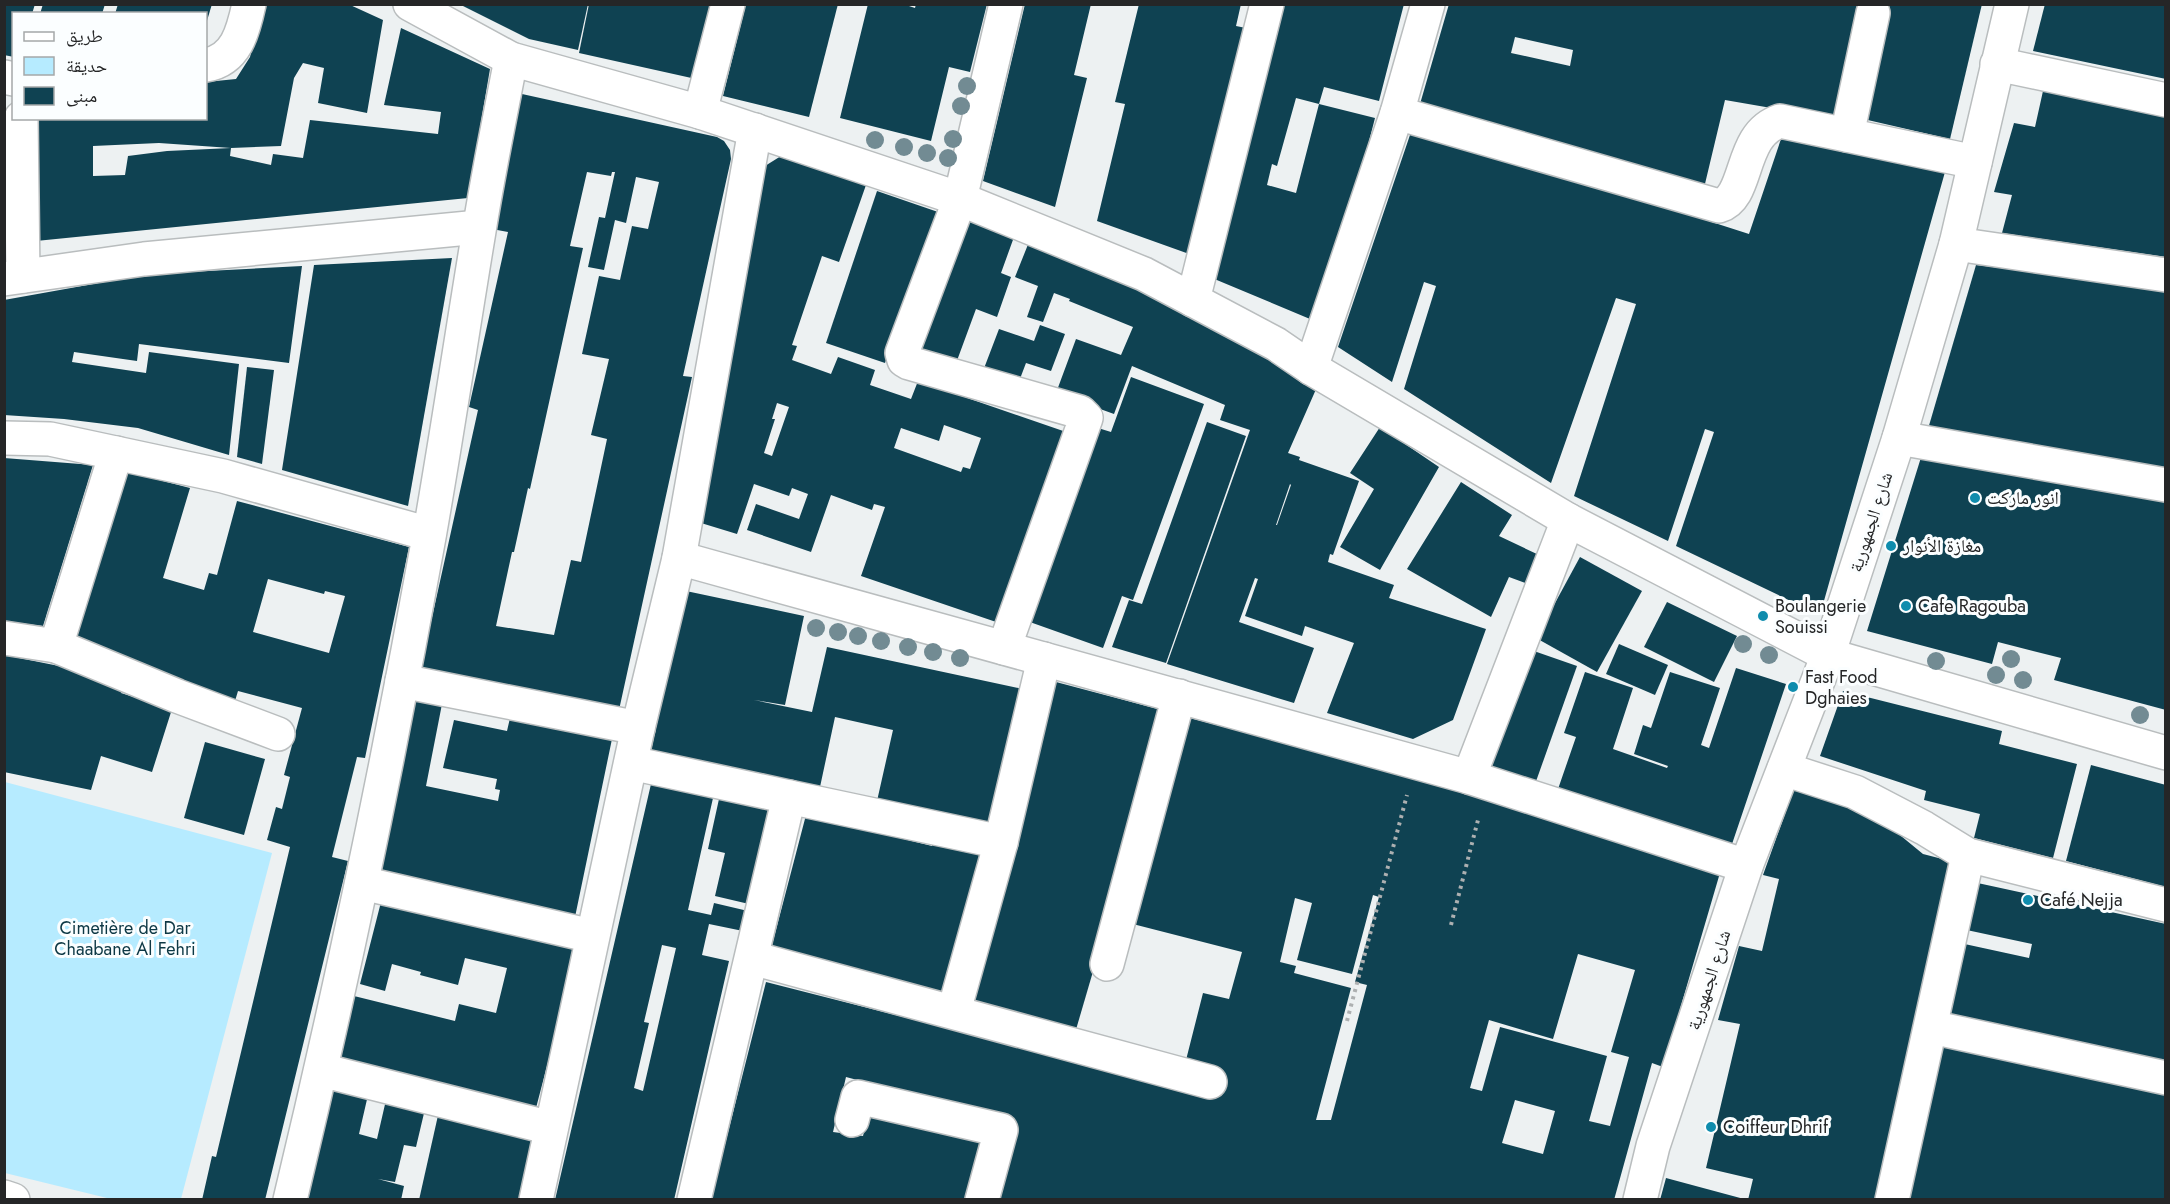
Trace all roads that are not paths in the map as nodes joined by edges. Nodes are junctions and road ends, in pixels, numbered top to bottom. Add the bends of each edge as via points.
1 (249, 4) edge
2 (410, 4) edge
3 (728, 4) edge
4 (1006, 4) edge
5 (1267, 4) edge
6 (1428, 4) edge
7 (2012, 4) edge
8 (1873, 13) dead end
9 (511, 59) junction
10 (1997, 64) junction
11 (207, 66) edge
12 (2166, 100) edge
13 (700, 112) junction
14 (1397, 113) junction
15 (21, 120) edge
16 (755, 130) junction
17 (1847, 135) junction
18 (1975, 162) junction
19 (960, 199) junction
20 (479, 227) junction
21 (1956, 244) junction
22 (2166, 275) edge
23 (14, 277) edge
24 (1193, 300) junction
25 (1311, 368) junction
26 (4, 438) edge
27 (1899, 438) junction
28 (116, 453) junction
29 (2166, 485) edge
30 (1568, 520) junction
31 (429, 534) junction
32 (679, 558) junction
33 (4, 638) edge
34 (56, 646) junction
35 (1004, 648) junction
36 (1827, 655) junction
37 (1044, 659) junction
38 (402, 681) junction
39 (1179, 696) junction
40 (638, 729) junction
41 (278, 734) dead end
42 (2166, 753) edge
43 (631, 763) junction
44 (1784, 769) junction
45 (1478, 780) junction
46 (789, 797) junction
47 (1001, 842) junction
48 (1968, 855) junction
49 (1746, 866) junction
50 (362, 883) junction
51 (2166, 905) edge
52 (592, 936) junction
53 (752, 958) junction
54 (1107, 964) dead end
55 (954, 1011) junction
56 (1931, 1027) junction
57 (321, 1070) junction
58 (2166, 1078) edge
59 (1210, 1082) dead end
60 (852, 1120) dead end
61 (551, 1128) junction
62 (4, 1197) edge
63 (13, 1200) edge
64 (290, 1200) edge
65 (536, 1200) edge
66 (693, 1200) edge
67 (982, 1200) edge
68 (1640, 1200) edge
69 (1892, 1200) edge

1 - 11 street via 236,45 226,58
2 - 9 street
3 - 13 street
4 - 19 street
5 - 24 street
6 - 14 street
7 - 10 street, شارع الجمهورية
8 - 17 street
9 - 13 street
9 - 20 street
10 - 12 street
10 - 18 street, شارع الجمهورية
13 - 16 street
14 - 17 street via 1719,206 1734,198 1754,144 1768,125 1780,121
14 - 25 street
15 - 23 street
16 - 19 street
16 - 32 street
17 - 18 street
18 - 21 street, شارع الجمهورية
19 - 24 street via 1144,274
19 - 35 street via 902,351 904,360 1080,411 1087,419
20 - 23 street via 144,259
20 - 31 street
21 - 22 street
21 - 27 street, شارع الجمهورية
24 - 25 street via 1276,344
25 - 30 street
26 - 28 street via 50,439
27 - 29 street
27 - 36 street, شارع الجمهورية
28 - 31 street via 223,476
28 - 34 street
30 - 36 street
30 - 45 street
31 - 38 street
32 - 35 street
32 - 40 street
33 - 34 street
34 - 41 street
35 - 37 street
36 - 42 street
36 - 44 street, شارع الجمهورية
37 - 39 street
37 - 47 street
38 - 40 street
38 - 50 street
39 - 45 street
39 - 54 street
40 - 43 street
43 - 46 street
43 - 52 street
44 - 48 street via 1855,792
44 - 49 street, شارع الجمهورية
45 - 49 street
46 - 47 street
46 - 53 street
47 - 55 street
48 - 51 street
48 - 56 street
49 - 68 street, شارع الجمهورية via 1653,1146
50 - 52 street
50 - 57 street
52 - 61 street
53 - 55 street
53 - 66 street
55 - 59 street
56 - 58 street
56 - 69 street
57 - 61 street
57 - 64 street
60 - 67 street via 858,1097 1001,1130
61 - 65 street
62 - 63 street

